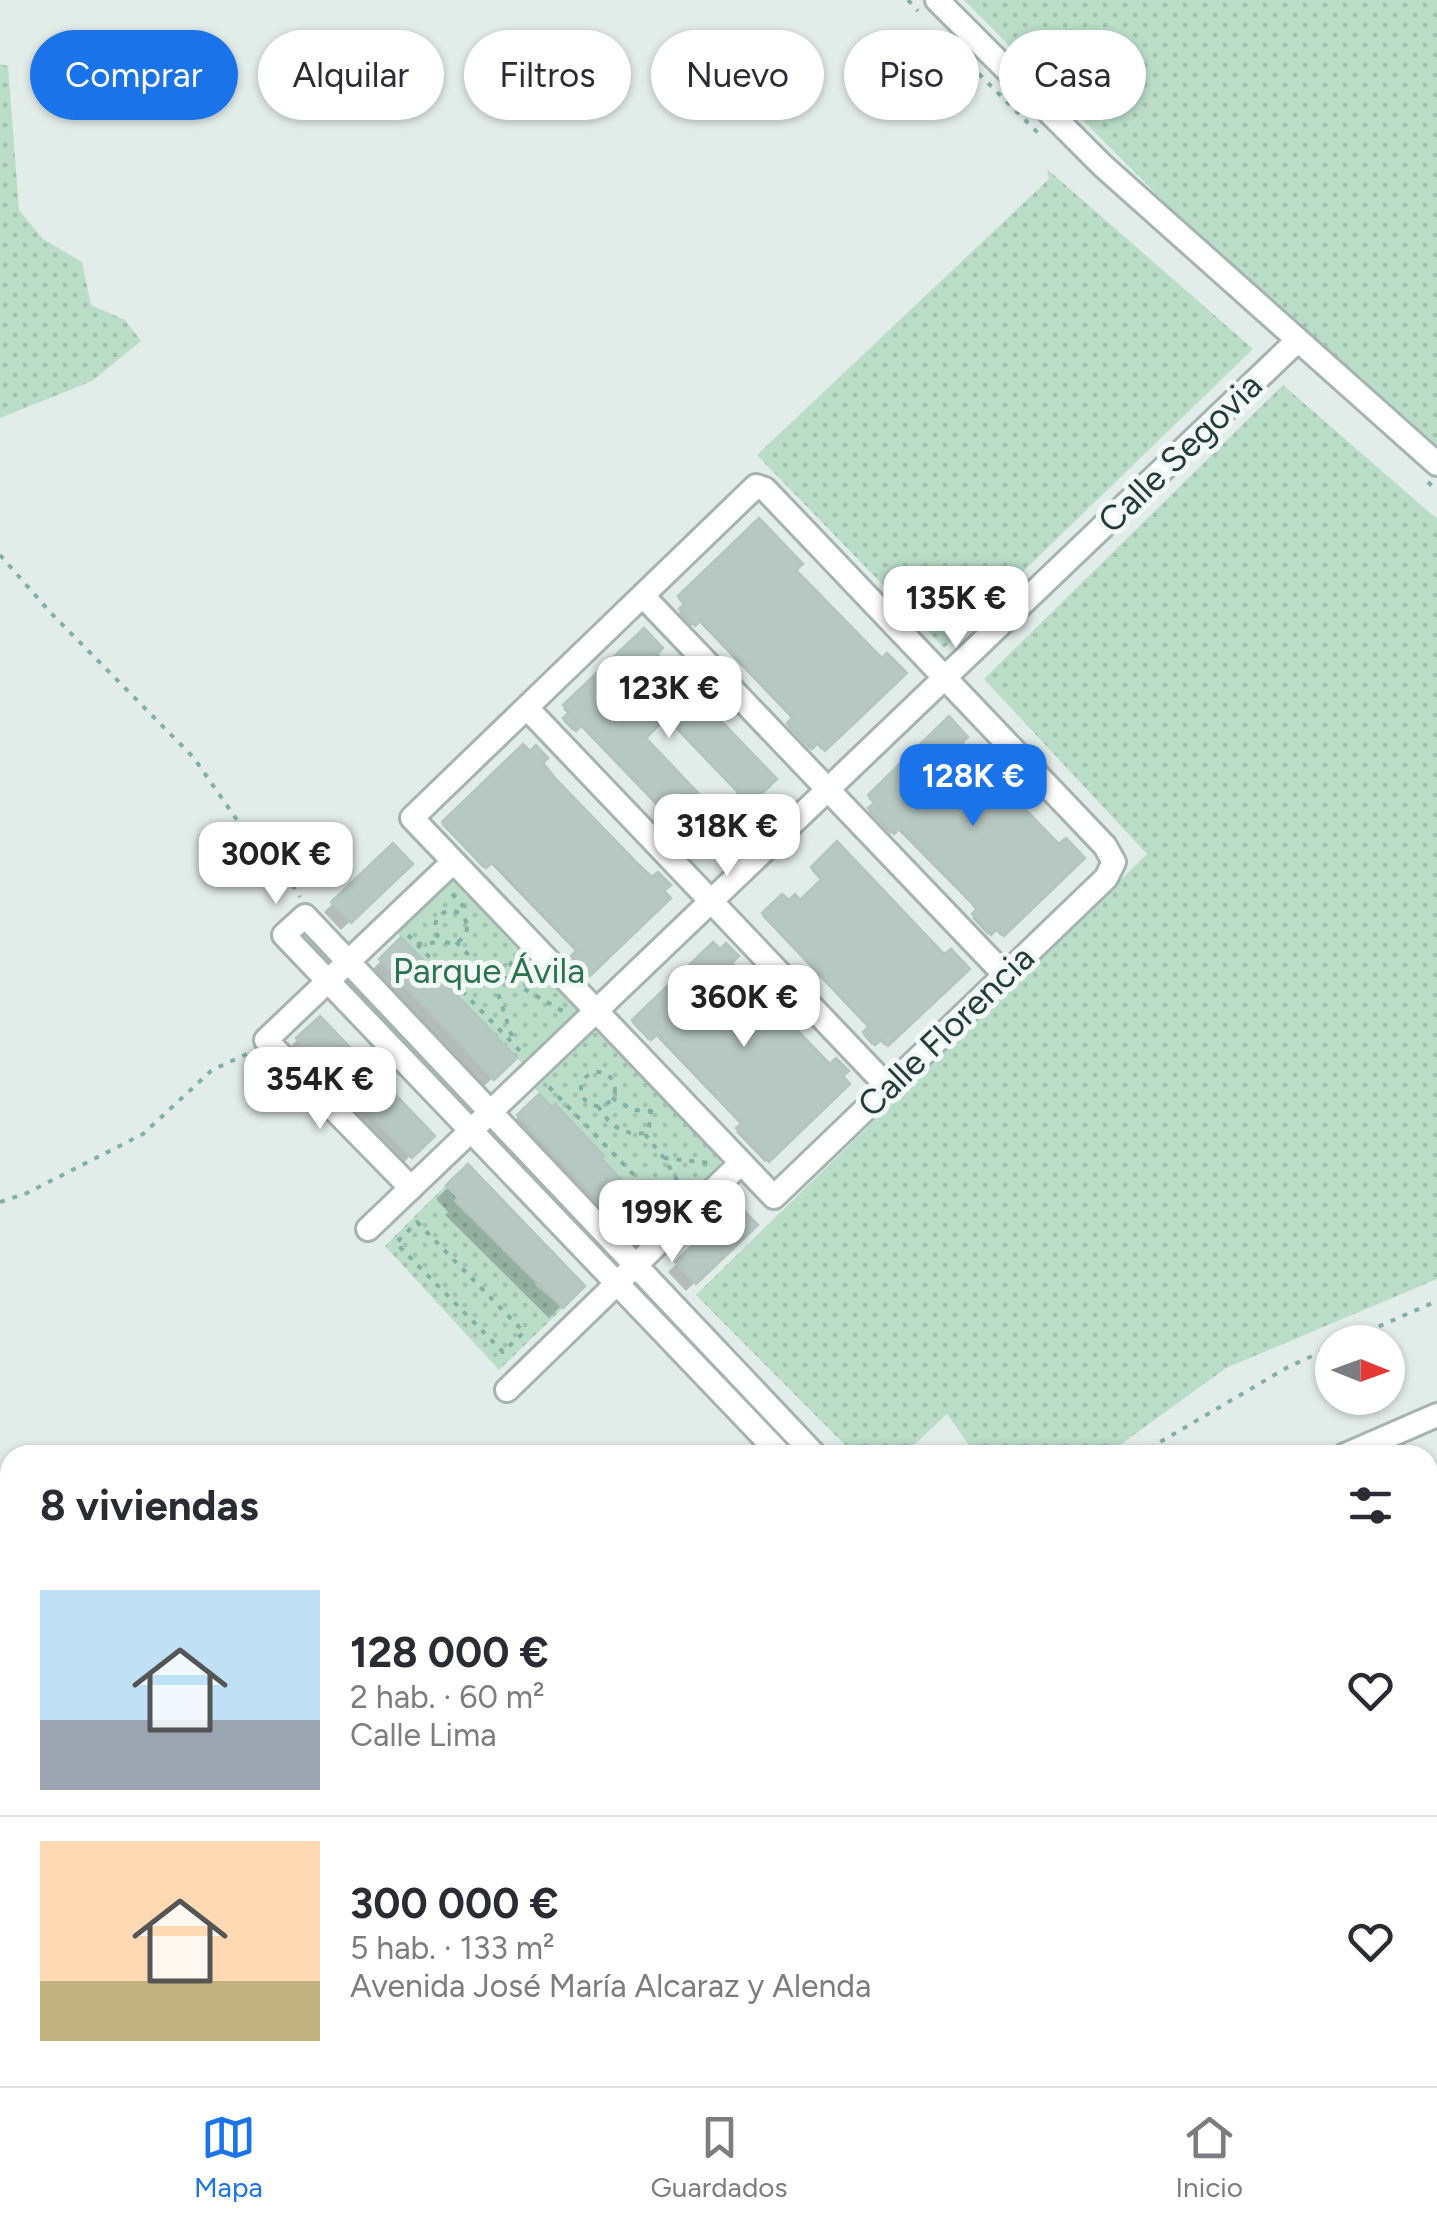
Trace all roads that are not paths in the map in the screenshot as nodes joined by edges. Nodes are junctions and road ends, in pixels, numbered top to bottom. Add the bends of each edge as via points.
1 (937, 0) edge
2 (1298, 340) junction
3 (1437, 464) edge
4 (643, 596) junction
5 (945, 678) junction
6 (527, 708) junction
7 (828, 789) junction
8 (453, 862) junction
9 (711, 901) junction
10 (348, 962) junction
11 (1005, 975) junction
12 (328, 981) junction
13 (597, 1010) junction
14 (888, 1087) junction
15 (490, 1112) junction
16 (471, 1130) junction
17 (742, 1164) junction
18 (411, 1188) junction
19 (368, 1229) dead end
20 (635, 1265) junction
21 (616, 1283) junction
22 (507, 1390) dead end
23 (1437, 1416) edge
24 (770, 1445) edge
25 (806, 1445) edge
26 (1369, 1445) edge

1 - 2 street via 1103,166
2 - 3 street
2 - 5 street, Calle Segovia
4 - 5 street via 756,486
4 - 6 street
4 - 7 street
5 - 7 street, Calle Segovia
5 - 11 street, Calle Florencia via 1114,862 1106,878
6 - 8 street via 412,818
6 - 9 street
7 - 9 street, Calle Segovia
7 - 11 street
8 - 10 street
8 - 13 street
9 - 13 street, Calle Segovia
9 - 14 street
10 - 12 street
10 - 12 street via 305,916 284,935
10 - 15 street
11 - 14 street, Calle Florencia
12 - 16 street
12 - 18 street via 266,1040
13 - 15 street, Calle Segovia
13 - 17 street
14 - 17 street, Calle Florencia via 774,1197
15 - 16 street, Calle Segovia
15 - 20 street
16 - 18 street, Calle Segovia
16 - 21 street
17 - 20 street
18 - 19 street, Calle Segovia
20 - 21 street
20 - 25 street
21 - 22 street
21 - 24 street
23 - 26 street

